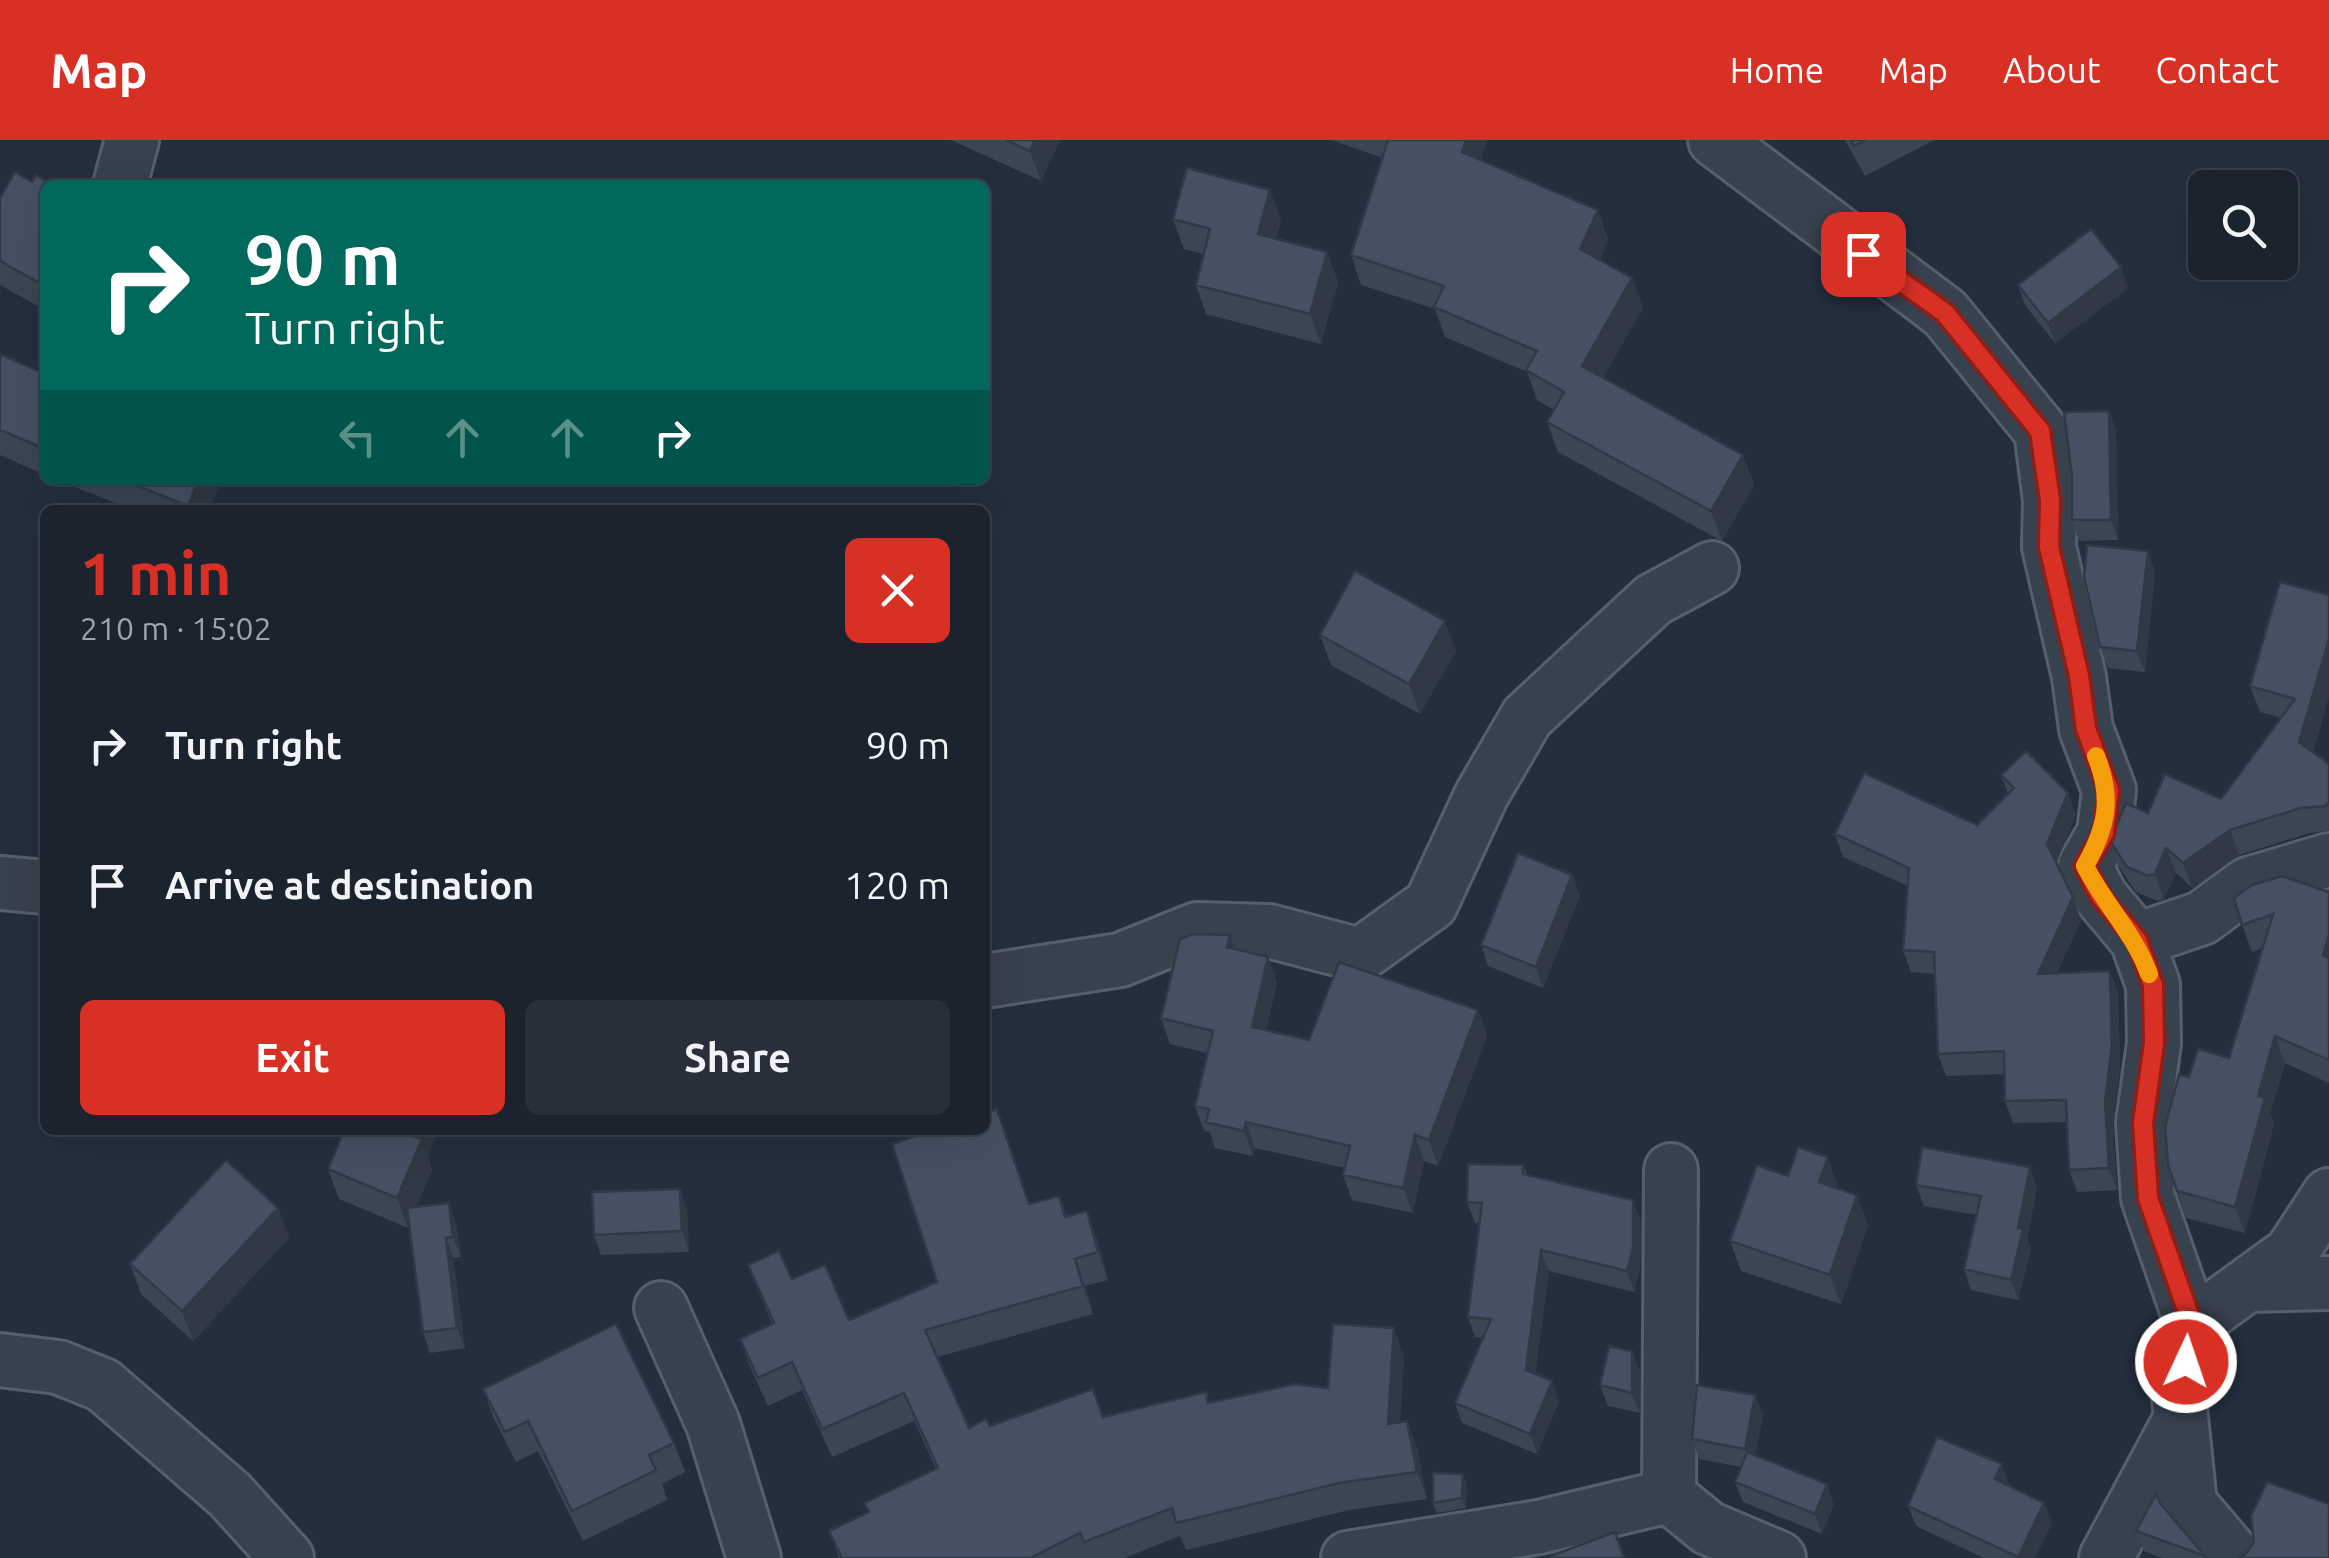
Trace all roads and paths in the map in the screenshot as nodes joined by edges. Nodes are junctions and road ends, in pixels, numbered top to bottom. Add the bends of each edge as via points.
1 (132, 140) edge
2 (1715, 140) edge
3 (121, 180) edge
4 (1712, 568) dead end
5 (2329, 860) edge
6 (0, 883) edge
7 (40, 887) edge
8 (2137, 940) junction
9 (990, 980) edge
10 (1672, 1170) dead end
11 (2329, 1195) edge
12 (2329, 1283) edge
13 (2250, 1285) junction
14 (661, 1308) dead end
15 (2192, 1324) junction
16 (0, 1360) edge
17 (2182, 1418) junction
18 (1669, 1496) junction
19 (287, 1558) edge
20 (754, 1558) edge
21 (1348, 1558) edge
22 (1779, 1558) edge
23 (2106, 1558) edge
24 (2236, 1558) edge

1 - 3 street
2 - 8 street via 1945,313 2040,431 2049,547 2086,729 2109,790 2104,833 2085,866
4 - 9 street via 1654,600 1527,718 1481,796 1431,904 1360,955 1269,932 1197,929 1120,960
5 - 8 street via 2248,884 2202,918
6 - 7 street
8 - 15 street via 2153,985 2154,1043 2143,1123 2148,1198
10 - 18 street
11 - 13 street via 2291,1253
12 - 13 street
13 - 15 street
14 - 20 street via 714,1424
15 - 17 street via 2179,1398
16 - 19 street via 58,1368 103,1385 230,1495
17 - 23 street
17 - 24 street via 2190,1504
18 - 21 street via 1539,1527
18 - 22 street via 1708,1528

